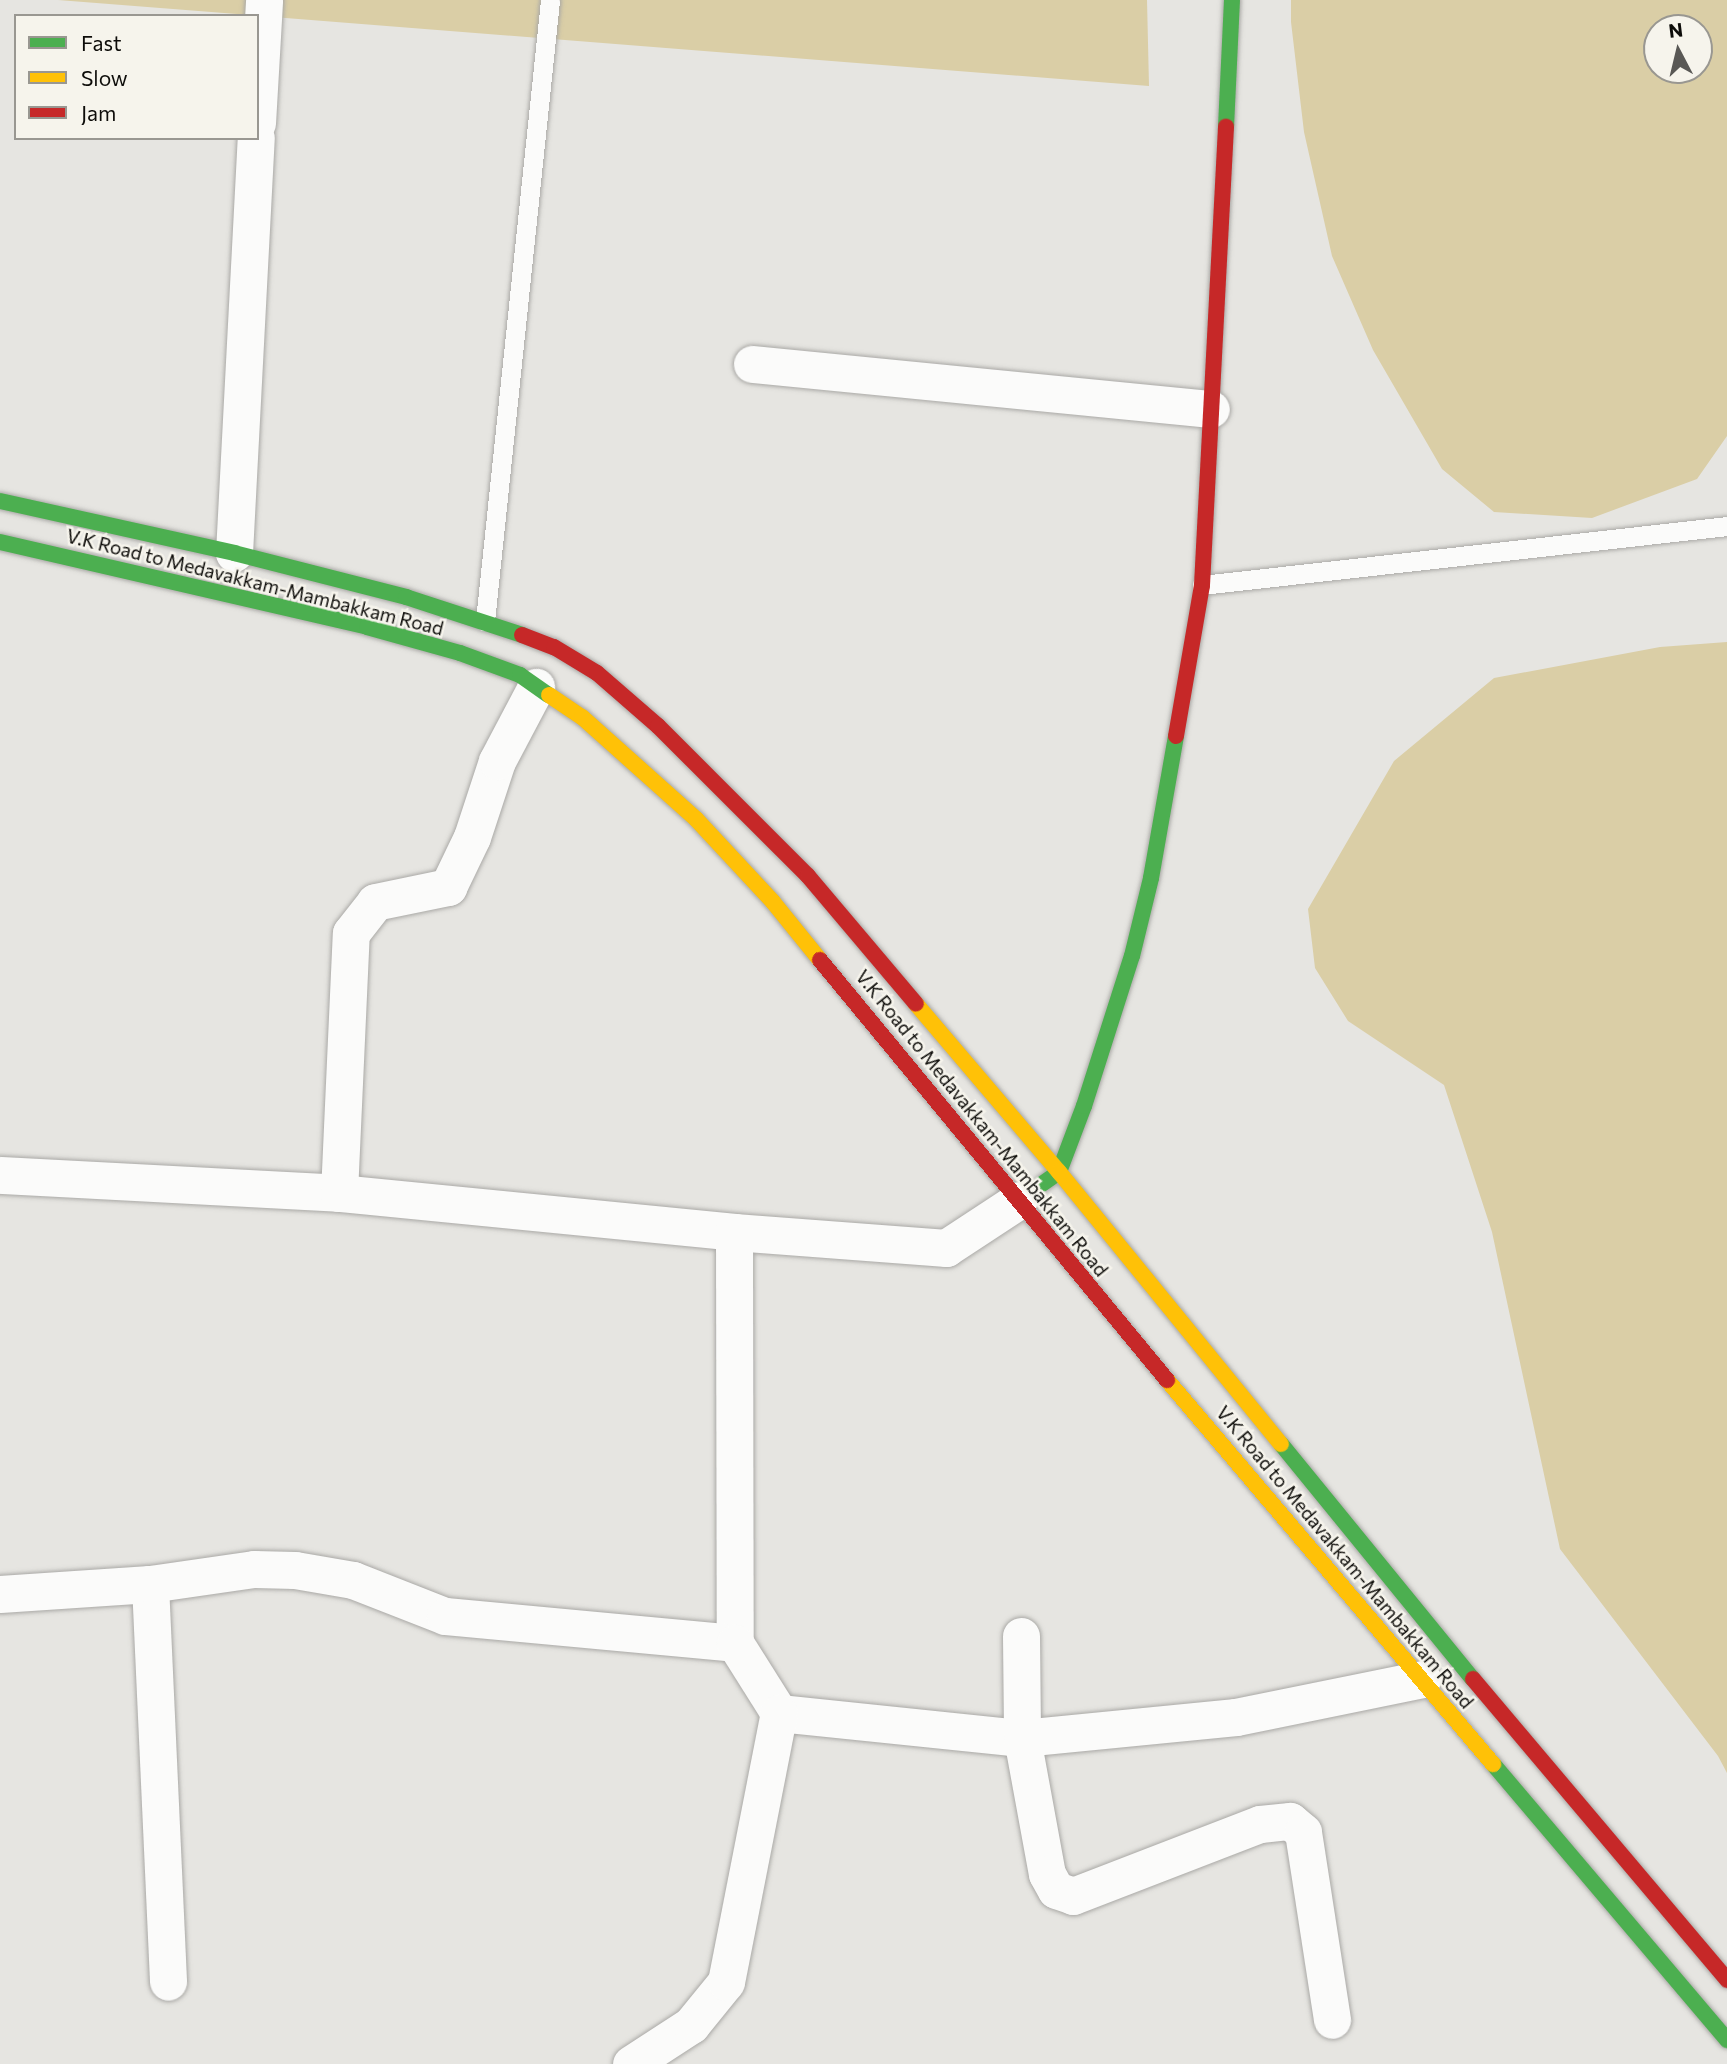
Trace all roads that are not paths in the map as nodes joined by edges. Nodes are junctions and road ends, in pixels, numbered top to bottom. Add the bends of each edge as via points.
1 (264, 0) edge
2 (550, 0) edge
3 (1232, 0) edge
4 (259, 88) edge
5 (256, 140) edge
6 (752, 364) dead end
7 (1211, 409) junction
8 (0, 501) edge
9 (1727, 526) edge
10 (0, 542) edge
11 (233, 553) junction
12 (1202, 585) junction
13 (485, 621) junction
14 (536, 687) junction
15 (1059, 1172) junction
16 (0, 1175) edge
17 (339, 1193) junction
18 (1019, 1200) junction
19 (734, 1231) junction
20 (150, 1584) junction
21 (0, 1594) edge
22 (1021, 1636) dead end
23 (735, 1643) junction
24 (1422, 1679) junction
25 (779, 1713) junction
26 (1022, 1738) junction
27 (1727, 1980) edge
28 (168, 1982) dead end
29 (1332, 2020) dead end
30 (1727, 2040) edge
31 (631, 2064) edge

1 - 4 street
2 - 13 lane
3 - 7 street
5 - 11 street
6 - 7 street
7 - 12 street
8 - 11 street, V.K Road to Medavakkam-Mambakkam Road
9 - 12 lane
10 - 14 street, V.K Road to Medavakkam-Mambakkam Road via 367,626 460,653 520,675
11 - 13 street, V.K Road to Medavakkam-Mambakkam Road
12 - 15 street via 1148,891 1132,956
13 - 15 street, V.K Road to Medavakkam-Mambakkam Road via 554,647 597,673 668,736 808,876
14 - 17 street via 497,761 472,837 448,887 375,902 351,933
14 - 18 street, V.K Road to Medavakkam-Mambakkam Road via 582,717 696,818 773,902
15 - 18 street
15 - 27 street, V.K Road to Medavakkam-Mambakkam Road via 1512,1727
16 - 17 street
17 - 19 street
18 - 19 street via 946,1248
18 - 24 street, V.K Road to Medavakkam-Mambakkam Road
19 - 23 street
20 - 21 street
20 - 23 street via 254,1569 295,1570 353,1580 446,1616
20 - 28 street
22 - 26 street
23 - 25 street
24 - 26 street via 1236,1717
24 - 30 street, V.K Road to Medavakkam-Mambakkam Road
25 - 26 street
25 - 31 street via 726,1982 691,2025
26 - 29 street via 1047,1874 1056,1890 1073,1896 1260,1824 1290,1821 1297,1826 1303,1832

